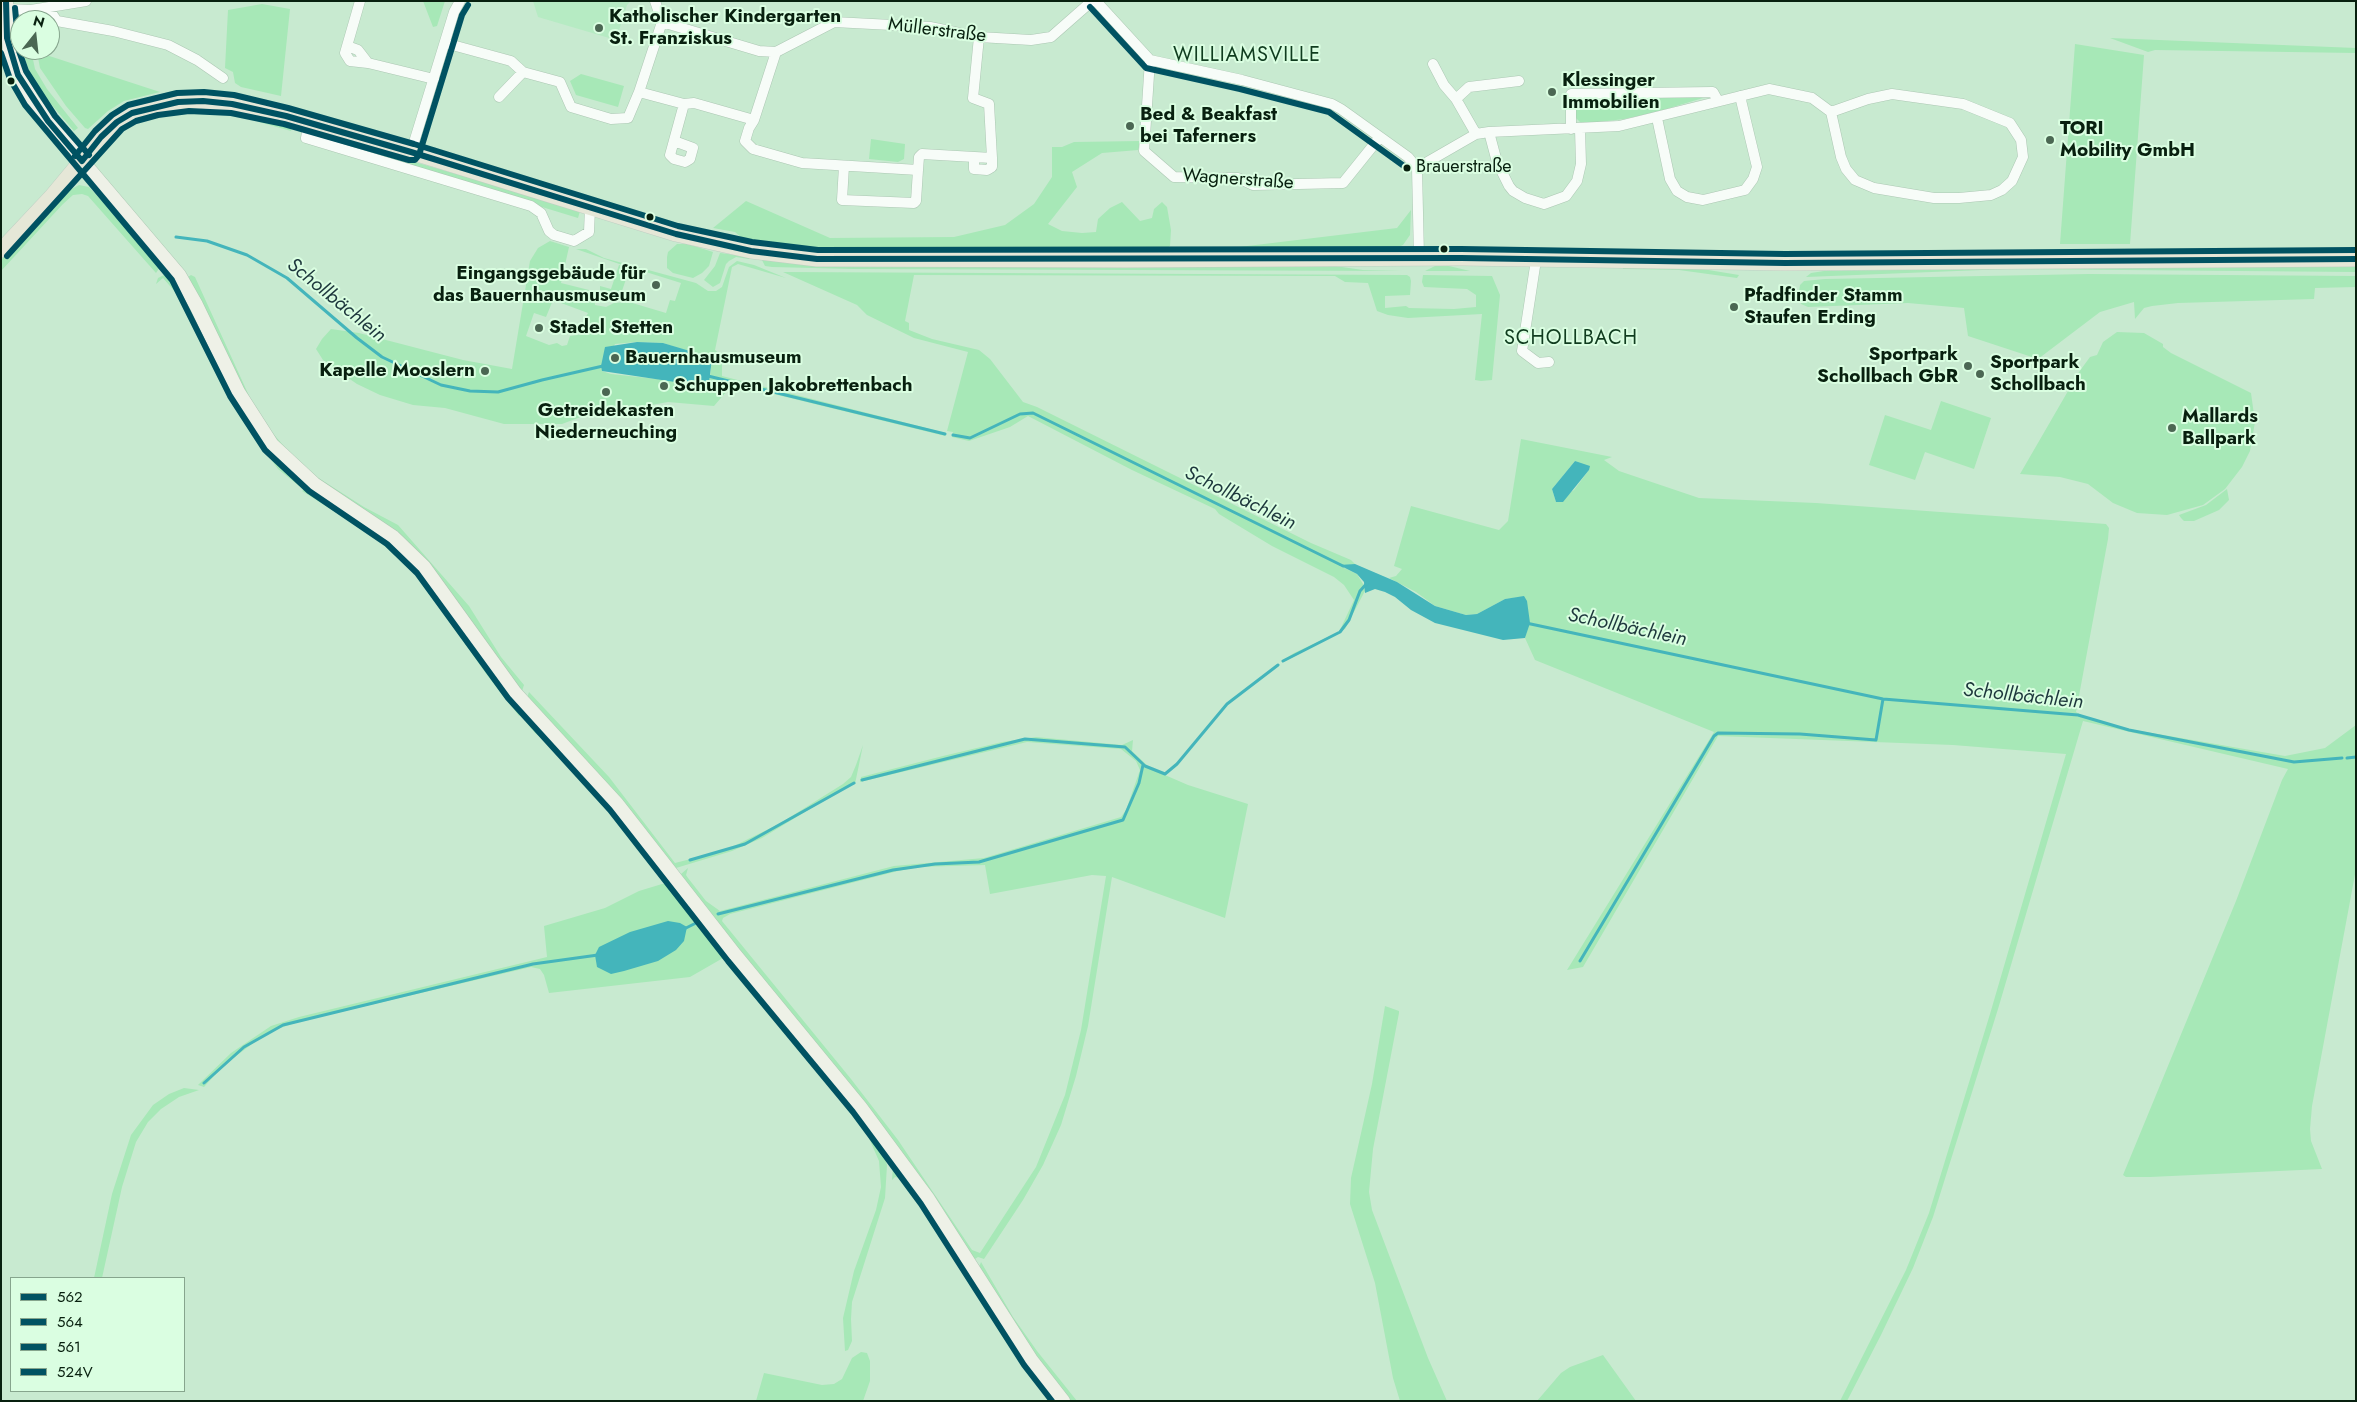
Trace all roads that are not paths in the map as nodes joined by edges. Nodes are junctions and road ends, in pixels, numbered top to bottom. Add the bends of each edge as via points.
1 (86, 1) edge
2 (360, 1) edge
3 (460, 1) edge
4 (655, 1) edge
5 (1094, 1) edge
6 (4, 6) edge
7 (47, 6) edge
8 (662, 22) junction
9 (979, 37) junction
10 (445, 43) junction
11 (776, 52) junction
12 (1150, 60) junction
13 (1433, 64) dead end
14 (523, 72) junction
15 (223, 78) dead end
16 (434, 79) junction
17 (1519, 81) dead end
18 (639, 92) junction
19 (1740, 96) junction
20 (499, 97) dead end
21 (1456, 99) junction
22 (1718, 101) junction
23 (684, 104) junction
24 (1831, 112) junction
25 (1657, 118) junction
26 (754, 120) junction
27 (309, 122) junction
28 (1576, 129) junction
29 (1489, 132) junction
30 (1476, 134) junction
31 (1380, 137) junction
32 (674, 141) dead end
33 (411, 152) junction
34 (82, 161) junction
35 (844, 166) junction
36 (1417, 168) junction
37 (918, 170) junction
38 (590, 208) junction
39 (1, 250) edge
40 (1419, 258) junction
41 (2356, 259) edge
42 (1536, 260) junction
43 (1549, 362) dead end
44 (1064, 1401) edge

1 - 7 street
2 - 16 street via 345,54 350,62 368,63
3 - 10 street
4 - 8 street
5 - 9 street, Müllerstraße via 1051,37 1031,40
5 - 12 street
6 - 7 street via 24,11
6 - 34 main road via 10,53 18,75 48,122
7 - 15 street via 57,21 113,31 168,46
8 - 11 street via 759,51
8 - 18 street
9 - 11 street, Müllerstraße via 930,26 834,22
9 - 37 street via 973,98 989,104 992,158 922,154
10 - 14 street via 511,61
10 - 16 street
11 - 26 street
12 - 31 street via 1332,104
12 - 31 street, Wagnerstraße via 1144,151 1174,177 1238,178 1253,185 1344,183
13 - 21 street
14 - 18 street via 560,82 571,107 611,119 628,118
14 - 20 street
16 - 33 street
17 - 21 street via 1469,87
18 - 23 street
19 - 22 street
19 - 24 street via 1769,89 1788,92 1812,98
19 - 25 street via 1757,167 1745,190 1703,200 1677,191 1670,179
21 - 30 street
22 - 25 street
22 - 28 street via 1713,92 1572,94
23 - 26 street via 694,103
23 - 32 street
24 - 24 street via 1846,169 1855,180 1874,188 1934,198 1991,195 2012,181 2023,157 2022,140 2010,123 1963,104 1892,94
25 - 28 street via 1619,126
26 - 35 street via 745,142 753,149 802,163
27 - 33 main road
27 - 34 main road via 232,104 203,101 169,104 132,113 117,122
27 - 38 street via 306,138 530,206 541,213 548,231 554,235 574,241 589,232
28 - 29 street
28 - 29 street via 1581,164 1577,181 1566,196 1544,204 1526,198 1509,186 1497,162
29 - 30 street
30 - 36 street
31 - 36 street via 1408,157
33 - 38 main road
34 - 39 main road
34 - 44 main road via 178,275 238,392 272,445 314,484 393,538 424,567 515,693 618,804 735,955 860,1107 928,1200 1031,1360
35 - 37 street
35 - 37 street via 842,200 914,203
36 - 40 street
38 - 40 main road via 713,243 817,259
40 - 42 main road
41 - 42 main road via 1785,263
42 - 43 street via 1522,351 1538,364

